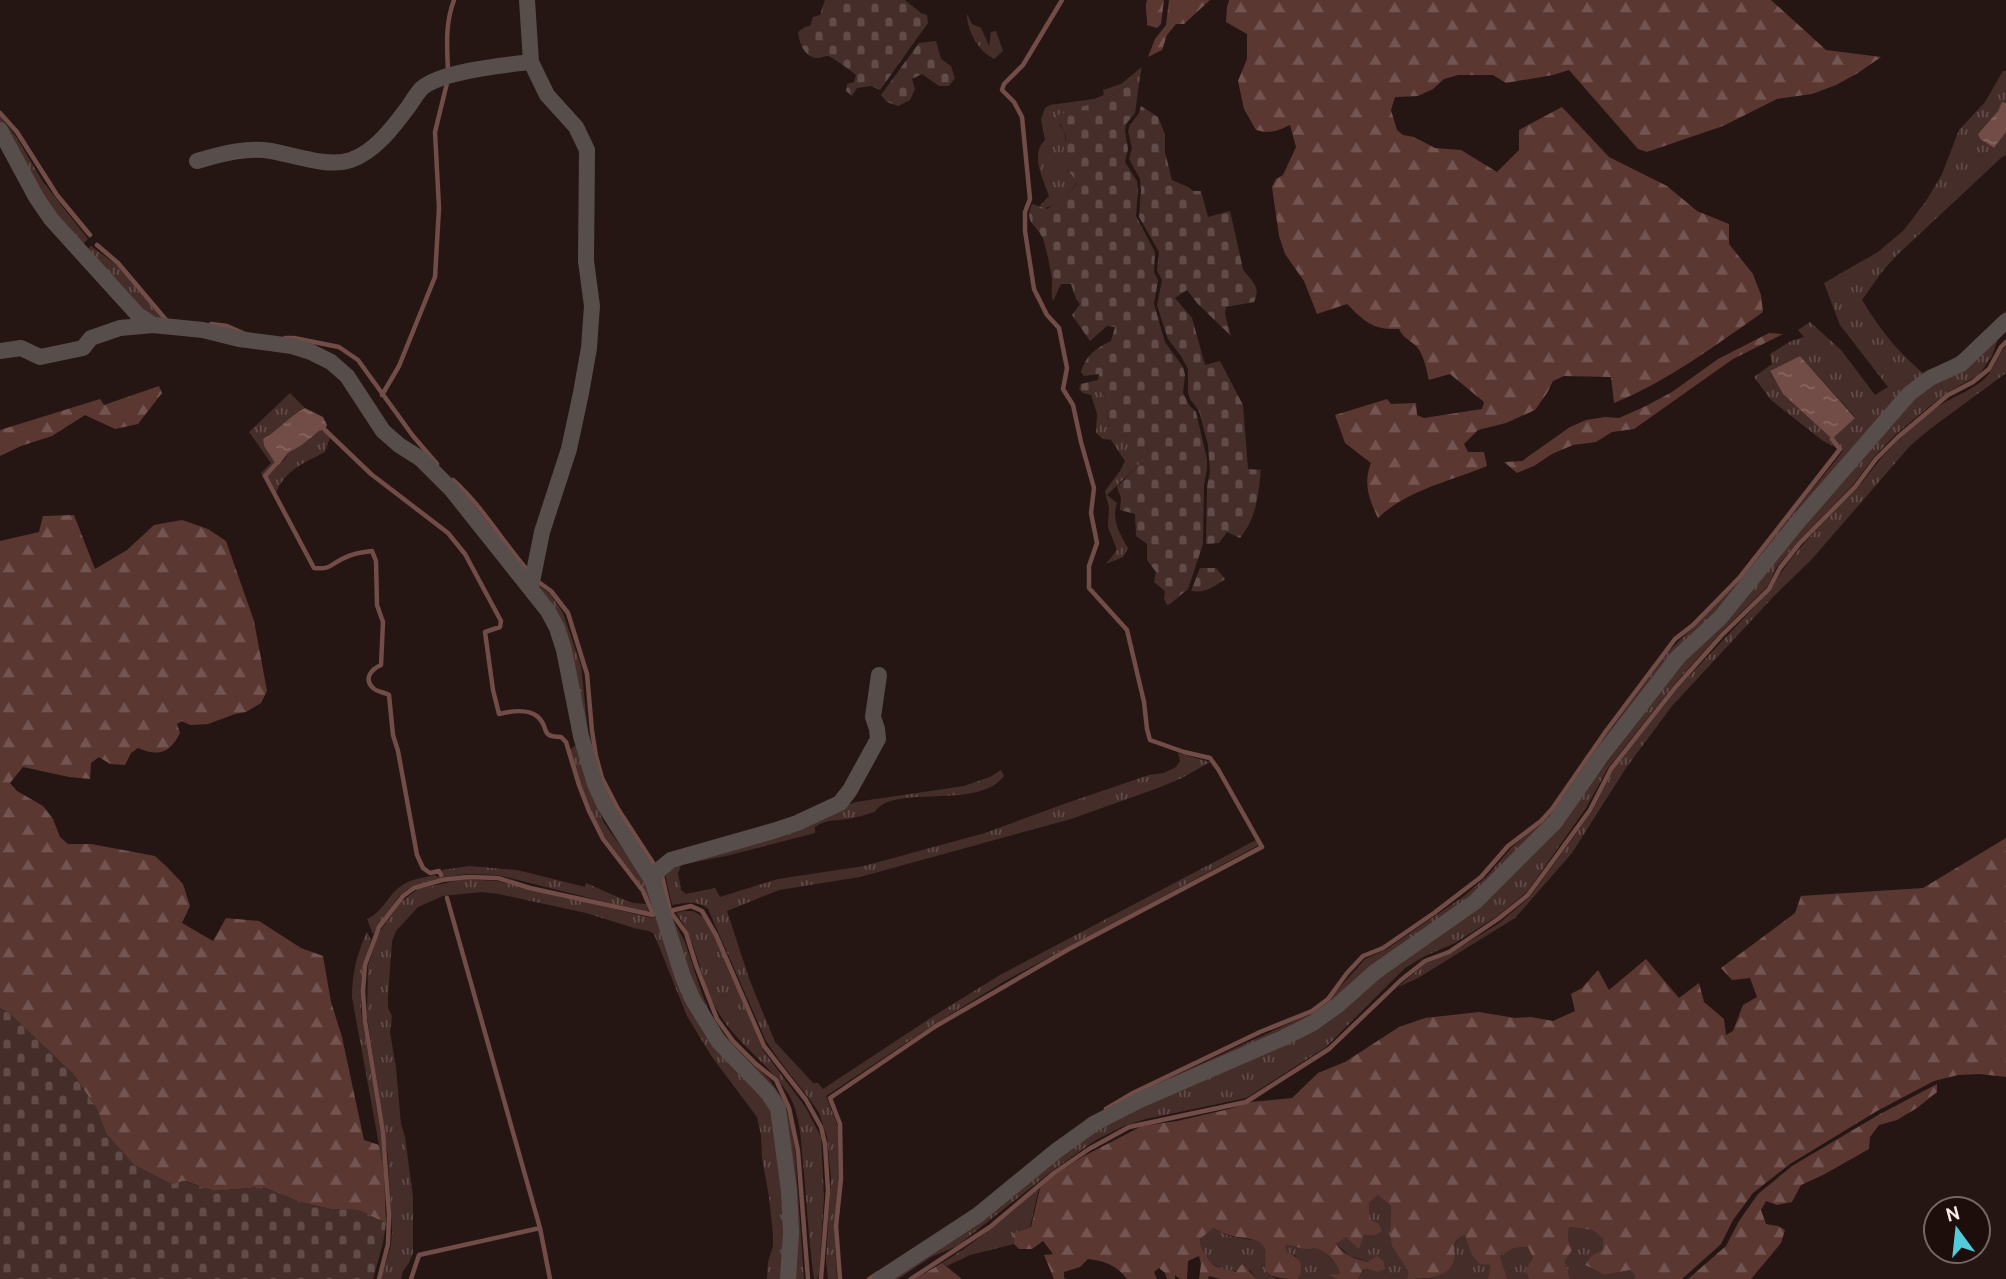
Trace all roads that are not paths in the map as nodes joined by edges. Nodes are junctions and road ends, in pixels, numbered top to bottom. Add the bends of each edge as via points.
1 (527, 0) edge
2 (531, 62) junction
3 (0, 130) edge
4 (198, 161) dead end
5 (2006, 321) edge
6 (153, 325) junction
7 (0, 351) edge
8 (531, 587) junction
9 (879, 675) dead end
10 (652, 880) junction
11 (788, 1279) edge
12 (880, 1279) edge

1 - 2 street
2 - 4 street via 448,76 423,87 388,135 351,160 328,162 249,150
2 - 8 street via 547,95 576,127 587,150 586,261 592,306 589,348 569,449 542,532
3 - 6 street via 51,219 138,315
5 - 12 street via 1961,363 1909,394 1720,618 1678,657 1555,822 1475,902 1375,972 1313,1023 1095,1123 978,1215
6 - 7 street via 120,328 92,338 83,348 40,357 21,348
6 - 8 street via 292,346 331,362 347,376 383,430 452,489
8 - 10 street via 557,628 595,784
9 - 10 street via 873,717 878,739 840,803 785,827 671,860
10 - 11 street via 693,1000 719,1042 778,1108 789,1191

